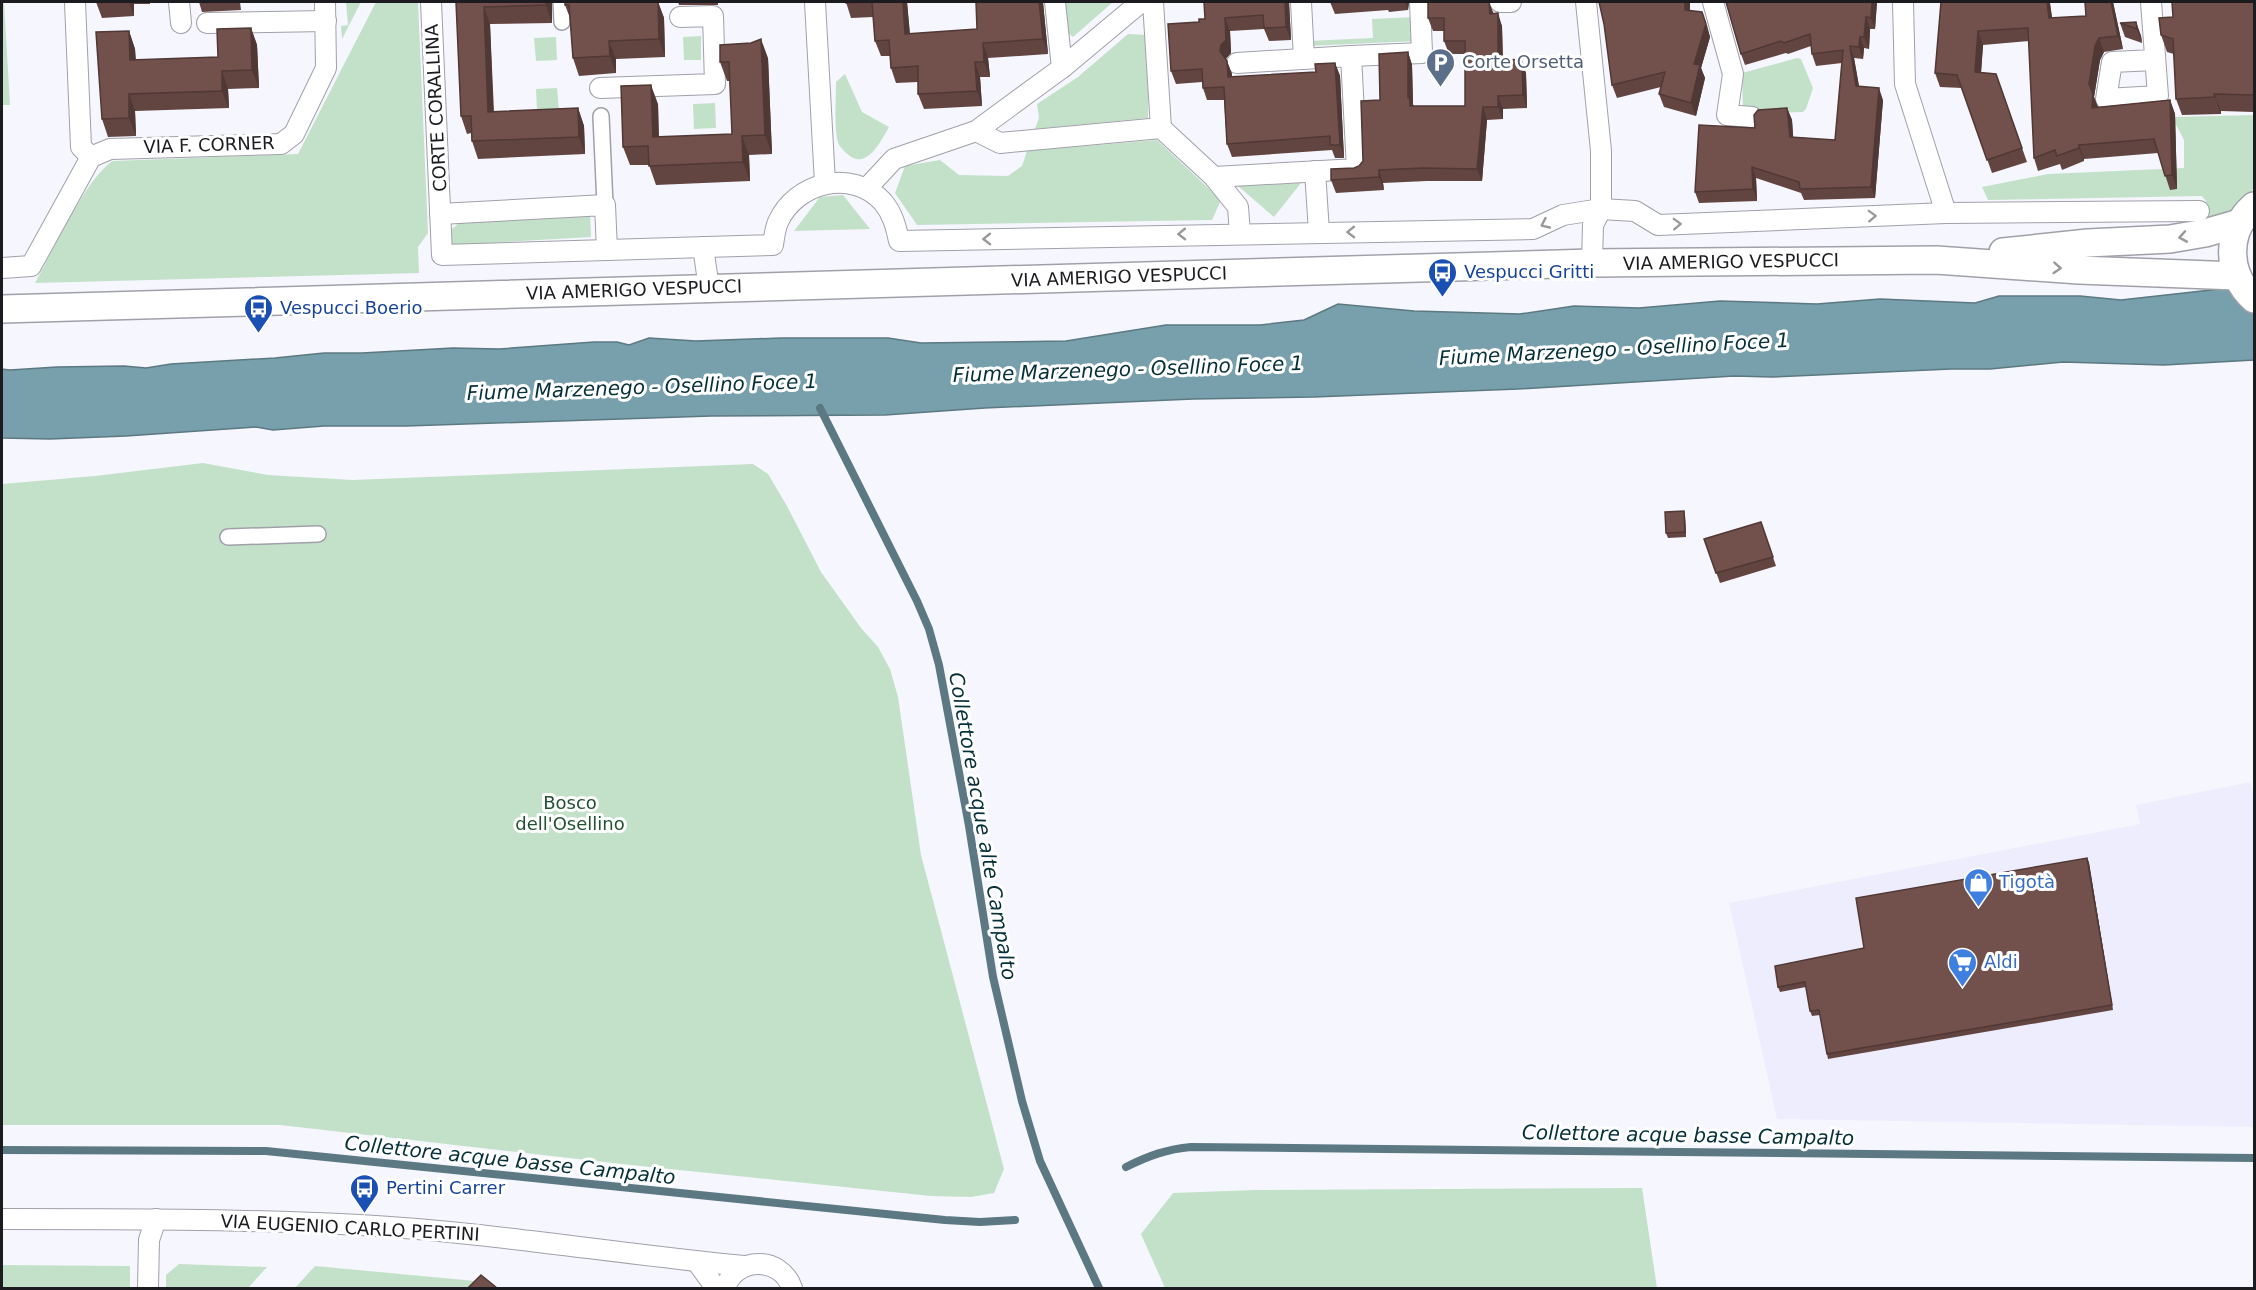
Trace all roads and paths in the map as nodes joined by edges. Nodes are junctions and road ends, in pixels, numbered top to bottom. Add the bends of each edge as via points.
1 (75, 2) edge
2 (179, 2) edge
3 (431, 2) edge
4 (561, 2) edge
5 (815, 2) edge
6 (1055, 2) edge
7 (1141, 2) edge
8 (1153, 2) edge
9 (1301, 2) edge
10 (1420, 2) edge
11 (1500, 2) edge
12 (1511, 2) edge
13 (1586, 2) edge
14 (1713, 2) edge
15 (1903, 2) edge
16 (2151, 2) edge
17 (325, 11) edge
18 (680, 17) dead end
19 (562, 22) dead end
20 (181, 23) dead end
21 (207, 23) dead end
22 (736, 51) edge
23 (714, 52) junction
24 (1351, 56) junction
25 (1304, 59) junction
26 (2155, 60) dead end
27 (1238, 63) dead end
28 (1062, 68) junction
29 (600, 88) dead end
30 (601, 116) dead end
31 (1752, 117) edge
32 (1161, 128) junction
33 (976, 131) junction
34 (91, 158) junction
35 (1315, 171) junction
36 (1214, 177) junction
37 (825, 183) junction
38 (866, 189) junction
39 (605, 205) junction
40 (1601, 210) junction
41 (2199, 211) dead end
42 (1946, 213) junction
43 (440, 214) junction
44 (2247, 214) edge
45 (1319, 232) junction
46 (1240, 233) junction
47 (703, 247) junction
48 (607, 250) junction
49 (1936, 260) junction
50 (1592, 263) junction
51 (2, 267) edge
52 (2245, 287) edge
53 (709, 288) junction
54 (2, 309) edge
55 (318, 534) dead end
56 (228, 537) dead end
57 (2, 1219) edge
58 (156, 1219) junction
59 (697, 1262) junction
60 (744, 1266) junction
61 (148, 1288) edge
62 (716, 1288) edge
63 (725, 1288) edge
64 (792, 1288) edge

1 - 34 street via 81,147
2 - 20 street
3 - 43 street, CORTE CORALLINA
4 - 19 street
5 - 37 street
6 - 28 street
7 - 28 street
8 - 32 street
9 - 25 street
10 - 24 street via 1422,52
11 - 12 street
13 - 40 street via 1601,151
14 - 31 street via 1733,74 1727,115
15 - 42 street via 1905,84
16 - 26 street
17 - 21 street
17 - 34 street, VIA F. CORNER via 326,68 294,134 281,144 110,149
18 - 23 street via 713,16
22 - 23 street
23 - 29 street via 715,88
24 - 25 street
24 - 35 street via 1357,169
25 - 27 street
28 - 33 street
30 - 39 street
32 - 33 street via 1000,142
32 - 36 street
33 - 38 street via 894,159
34 - 51 street via 31,266
35 - 36 street
35 - 45 street
36 - 46 street via 1238,207
37 - 38 street via 846,183
37 - 47 street via 804,191 788,205 777,223 773,245
46 -> 38 street via 899,241 894,220 883,202
39 - 43 street, CORTE CORALLINA
39 - 48 street
40 -> 42 street via 1635,212 1658,225
40 -> 45 street via 1563,215 1533,229
40 - 50 street via 1593,225
41 - 42 street
43 - 48 street, CORTE CORALLINA via 442,255
44 -> 49 main road via 2205,233 2170,239 2088,243
44 - 52 main road via 2232,249
45 - 46 street
47 - 48 street
47 - 53 street
49 - 50 main road, VIA AMERIGO VESPUCCI
49 -> 52 main road, VIA AMERIGO VESPUCCI
50 - 53 main road, VIA AMERIGO VESPUCCI
53 - 54 main road, VIA AMERIGO VESPUCCI
55 - 56 street
57 - 58 street, VIA EUGENIO CARLO PERTINI
58 - 59 street, VIA EUGENIO CARLO PERTINI via 361,1225
58 - 61 street via 149,1240
59 - 60 street, VIA EUGENIO CARLO PERTINI
59 - 62 street
60 - 63 street
60 - 64 street, VIA EUGENIO CARLO PERTINI via 775,1267

